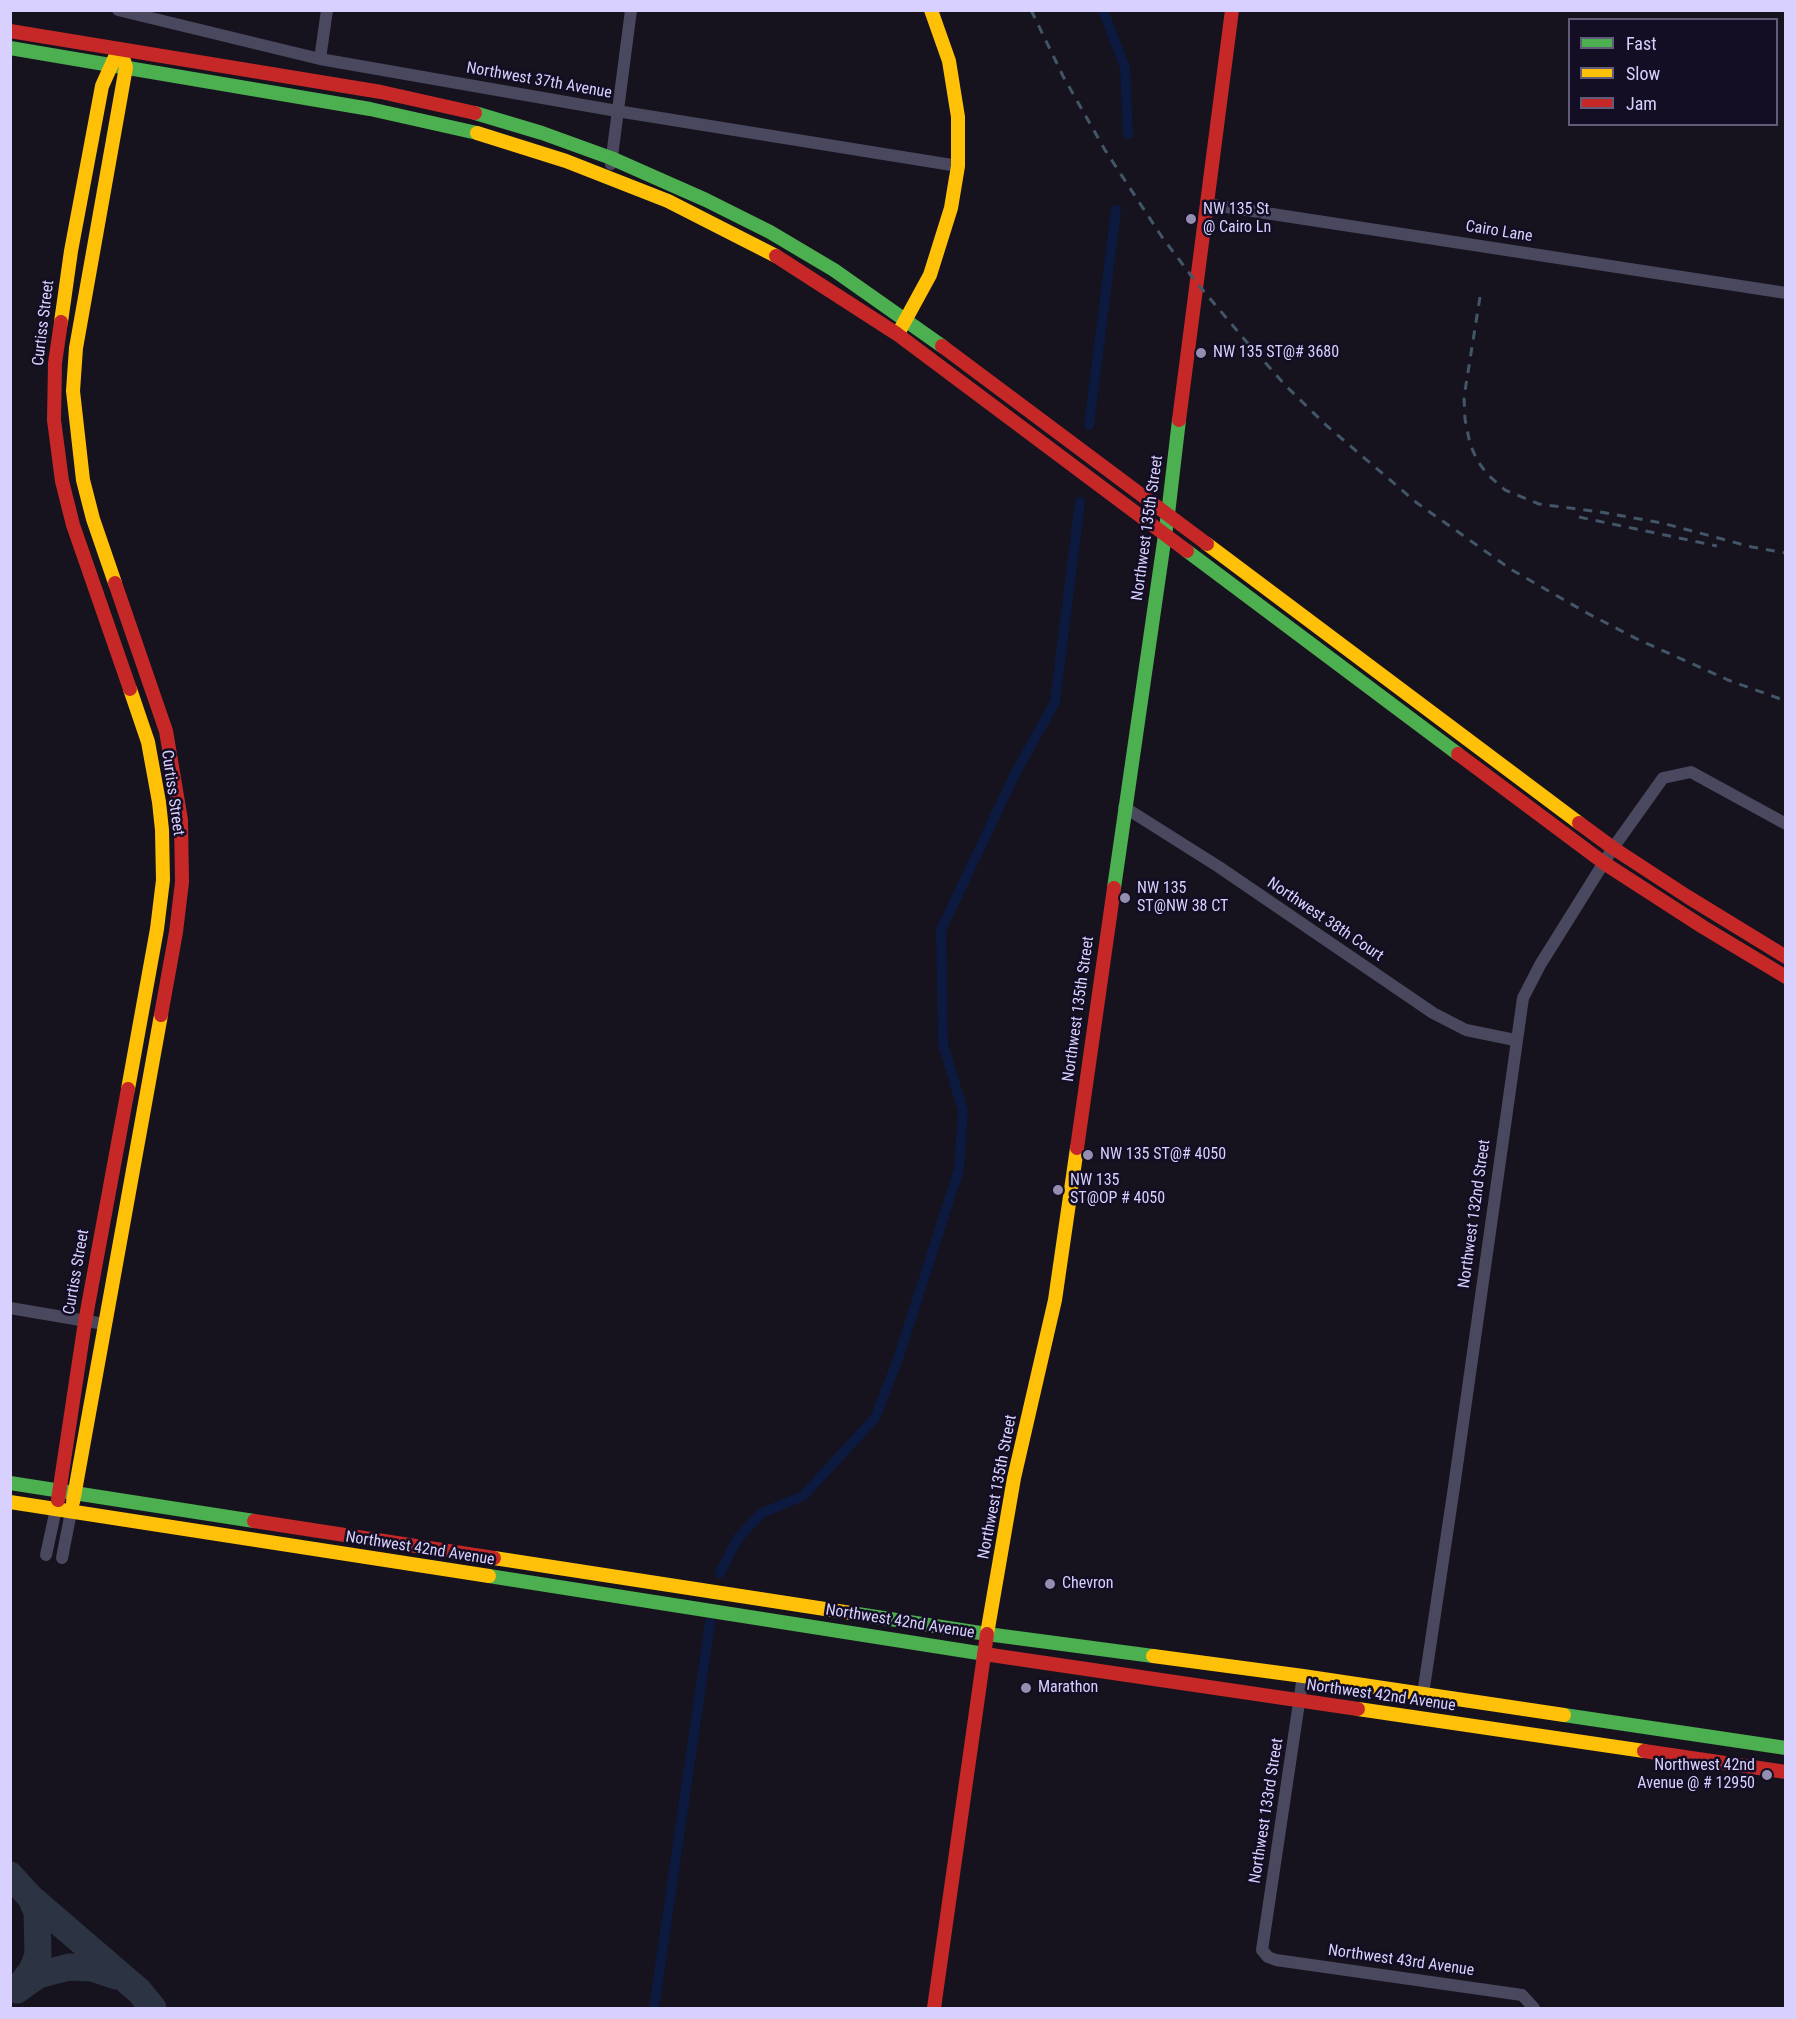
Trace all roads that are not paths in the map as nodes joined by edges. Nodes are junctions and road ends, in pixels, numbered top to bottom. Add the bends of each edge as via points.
1 (327, 10) edge
2 (631, 10) edge
3 (932, 10) edge
4 (1232, 10) edge
5 (126, 12) edge
6 (10, 31) edge
7 (10, 48) edge
8 (120, 49) junction
9 (320, 59) junction
10 (111, 65) junction
11 (126, 67) junction
12 (617, 111) junction
13 (611, 158) junction
14 (958, 166) junction
15 (609, 177) junction
16 (1207, 204) junction
17 (1785, 293) edge
18 (907, 320) junction
19 (897, 334) junction
20 (55, 363) junction
21 (73, 391) junction
22 (1168, 514) junction
23 (1165, 535) junction
24 (174, 770) junction
25 (155, 773) junction
26 (1124, 807) junction
27 (1785, 824) edge
28 (1613, 848) junction
29 (1604, 863) junction
30 (1785, 957) edge
31 (1785, 977) edge
32 (1515, 1041) junction
33 (10, 1308) edge
34 (85, 1322) junction
35 (104, 1324) junction
36 (10, 1483) edge
37 (59, 1490) junction
38 (75, 1492) junction
39 (10, 1502) edge
40 (56, 1509) junction
41 (71, 1512) junction
42 (381, 1539) junction
43 (46, 1555) dead end
44 (62, 1558) dead end
45 (378, 1559) junction
46 (695, 1588) junction
47 (692, 1607) junction
48 (987, 1634) junction
49 (985, 1652) junction
50 (1302, 1676) junction
51 (1423, 1694) junction
52 (1300, 1700) junction
53 (1419, 1718) junction
54 (1785, 1748) edge
55 (1785, 1772) edge
56 (1262, 1950) joint
57 (934, 2008) edge
58 (1534, 2008) edge

1 - 9 street
2 - 12 street
3 - 14 main road via 950,61 958,117
4 - 16 main road, Northwest 135th Street
5 - 9 street, Northwest 37th Avenue
6 - 8 main road
7 - 10 main road
8 - 10 main road, Curtiss Street
8 - 11 main road
8 - 13 main road via 434,103 542,133
9 - 12 street, Northwest 37th Avenue
10 - 11 main road
10 - 20 main road, Curtiss Street via 102,86
11 - 15 main road via 370,109 467,130
11 - 21 main road, Curtiss Street via 78,337
12 - 13 street
12 - 14 street, Northwest 37th Avenue
13 - 15 street
13 - 18 main road via 770,232
14 - 18 main road via 951,208 930,275
15 - 19 main road via 668,201 772,253
16 - 17 street, Cairo Lane
16 - 22 main road, Northwest 135th Street
18 - 19 main road
18 - 22 main road
19 - 23 main road
20 - 21 main road via 64,383
20 - 25 main road, Curtiss Street via 57,455 68,506 143,723
21 - 24 main road, Curtiss Street via 78,451 93,519 159,711
22 - 23 main road, Northwest 135th Street
22 - 28 main road
23 - 26 main road, Northwest 135th Street
23 - 29 main road
24 - 25 main road
24 - 35 main road, Curtiss Street via 181,820 181,907
25 - 34 main road, Curtiss Street via 162,830 160,904
26 - 32 street, Northwest 38th Court via 1433,1013 1466,1030
26 - 48 main road, Northwest 135th Street via 1055,1300 1014,1478
27 - 28 street, Northwest 132nd Street via 1691,772 1664,778
28 - 29 street, Northwest 132nd Street
28 - 30 main road
29 - 31 main road
29 - 32 street, Northwest 132nd Street via 1523,998
32 - 51 street, Northwest 132nd Street
33 - 34 street
34 - 35 street
34 - 37 main road, Curtiss Street
35 - 38 main road, Curtiss Street
36 - 37 main road, Northwest 42nd Avenue
37 - 38 main road, Northwest 42nd Avenue
37 - 40 main road, Curtiss Street
38 - 41 main road, Curtiss Street
38 - 42 main road, Northwest 42nd Avenue
39 - 40 main road, Northwest 42nd Avenue
40 - 41 main road, Northwest 42nd Avenue
40 - 43 street, Curtiss Street
41 - 44 street, Curtiss Street
41 - 45 main road, Northwest 42nd Avenue
42 - 45 main road
42 - 46 main road, Northwest 42nd Avenue
45 - 47 main road, Northwest 42nd Avenue
46 - 47 main road
46 - 48 main road, Northwest 42nd Avenue
47 - 49 main road, Northwest 42nd Avenue
48 - 49 main road, Northwest 135th Street
48 - 50 main road, Northwest 42nd Avenue
49 - 52 main road, Northwest 42nd Avenue
49 - 57 main road, Northwest 135th Street
50 - 51 main road, Northwest 42nd Avenue
50 - 52 street, Northwest 133rd Street
51 - 53 main road
51 - 54 main road, Northwest 42nd Avenue
52 - 53 main road, Northwest 42nd Avenue
52 - 56 street, Northwest 133rd Street
53 - 55 main road, Northwest 42nd Avenue
56 - 58 street, Northwest 43rd Avenue via 1276,1960 1522,1995

